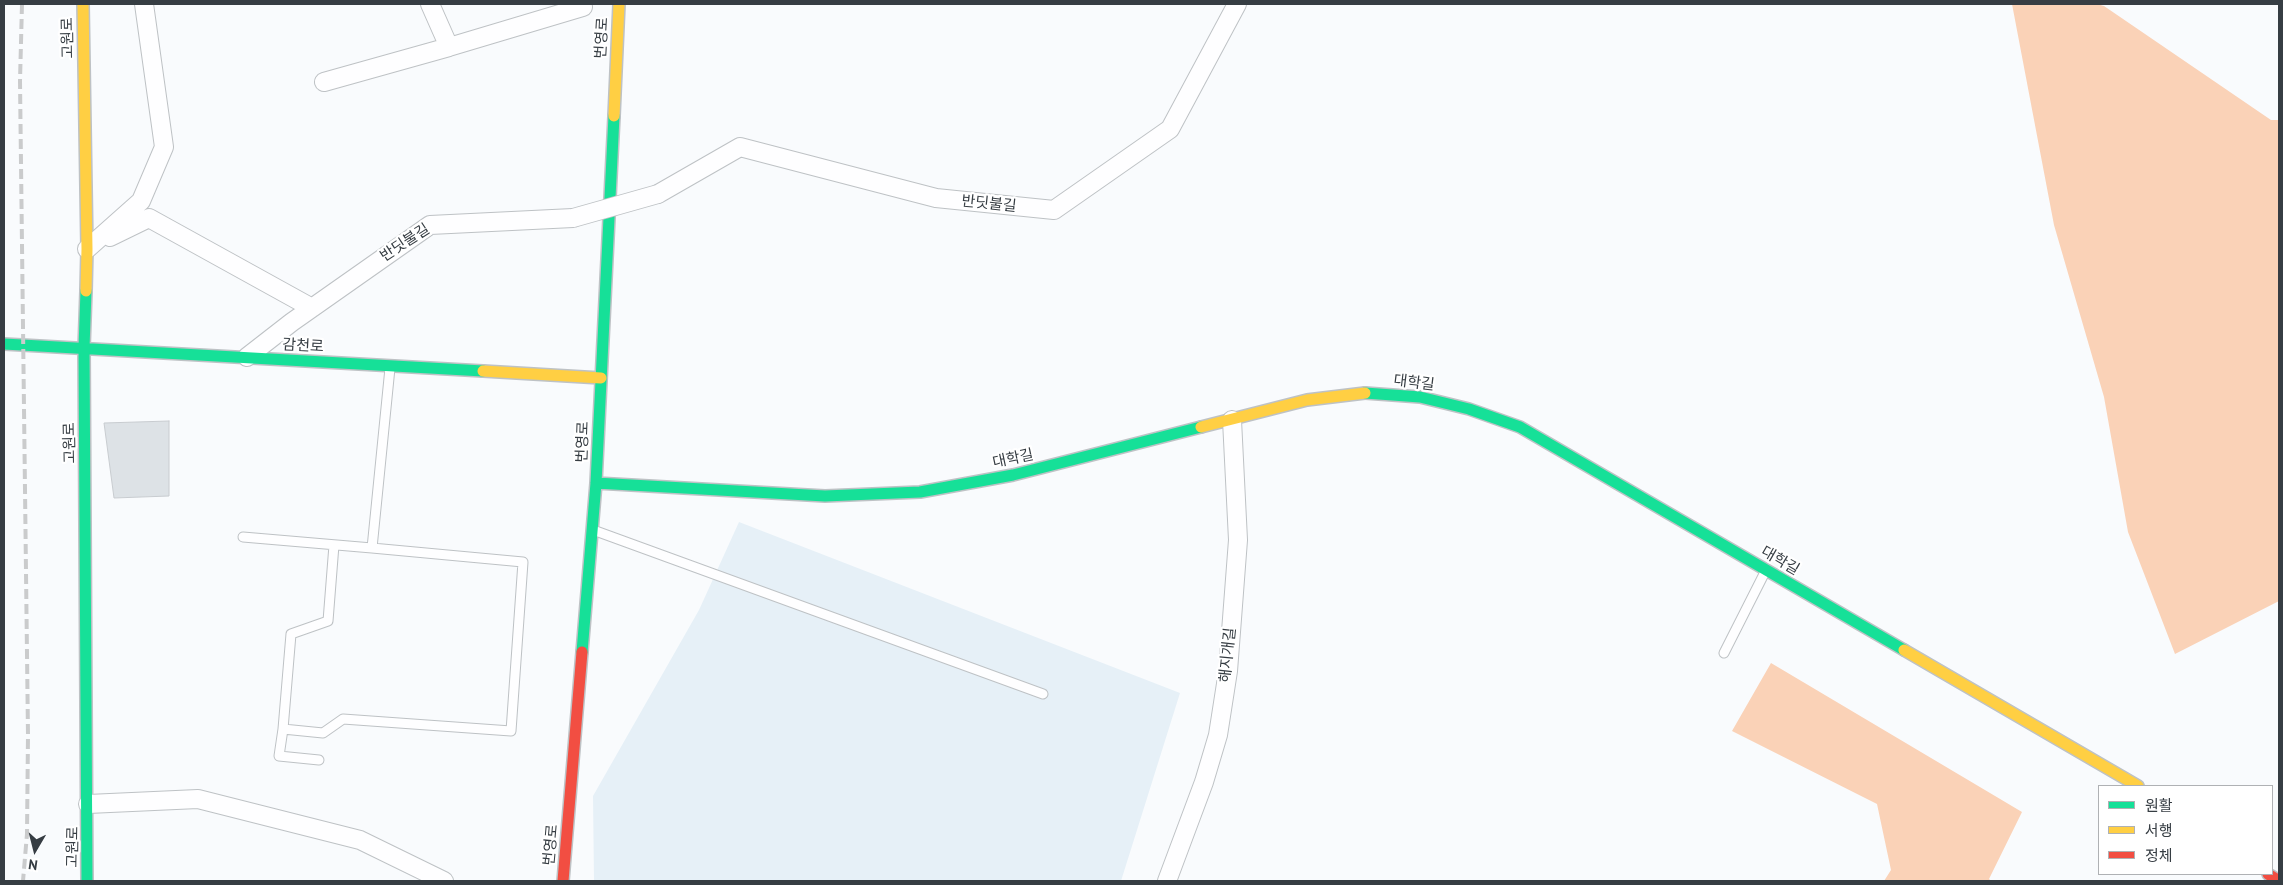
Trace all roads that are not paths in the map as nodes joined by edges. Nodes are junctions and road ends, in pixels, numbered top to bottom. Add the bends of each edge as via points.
1 (83, 4) edge
2 (144, 4) edge
3 (430, 4) edge
4 (618, 4) edge
5 (1236, 4) edge
6 (583, 7) dead end
7 (449, 46) junction
8 (324, 82) dead end
9 (87, 249) junction
10 (312, 308) junction
11 (4, 344) edge
12 (84, 348) junction
13 (247, 358) junction
14 (390, 366) junction
15 (601, 378) junction
16 (1232, 420) junction
17 (596, 483) junction
18 (593, 530) junction
19 (243, 537) dead end
20 (334, 545) junction
21 (372, 548) junction
22 (1766, 570) junction
23 (1724, 652) dead end
24 (1043, 694) dead end
25 (282, 729) junction
26 (319, 760) dead end
27 (2136, 785) edge
28 (88, 804) junction
29 (87, 881) edge
30 (444, 881) edge
31 (563, 881) edge
32 (1167, 881) edge

1 - 9 street, 고원로
2 - 9 street via 164,147 142,202
3 - 7 street
4 - 15 street, 번영로
5 - 10 street, 반딧불길, bridge via 1170,129 1054,210 936,198 740,148 658,194 574,218 430,225
6 - 7 street
7 - 8 street
9 - 10 street via 149,218
9 - 12 street, 고원로
10 - 13 street, 반딧불길
11 - 12 street, 감천로
12 - 13 street, 감천로
12 - 28 street, 고원로
13 - 14 street, 감천로
14 - 15 street, 감천로
14 - 21 lane
15 - 17 street, 번영로
16 - 17 street, 대학길 via 1013,475 920,492 825,496
16 - 22 street, 대학길 via 1307,400 1362,393 1420,396 1468,409 1520,427
16 - 32 street, 해지개길 via 1238,540 1228,672 1218,735
17 - 18 street, 번영로
18 - 24 lane
18 - 31 street, 번영로
19 - 20 lane
20 - 21 lane
20 - 25 lane via 328,621 291,634
21 - 25 lane via 523,562 511,732 343,719 323,733
22 - 23 lane
22 - 27 street, 대학길
25 - 26 lane via 279,756
28 - 29 street, 고원로
28 - 30 street via 198,799 360,840

